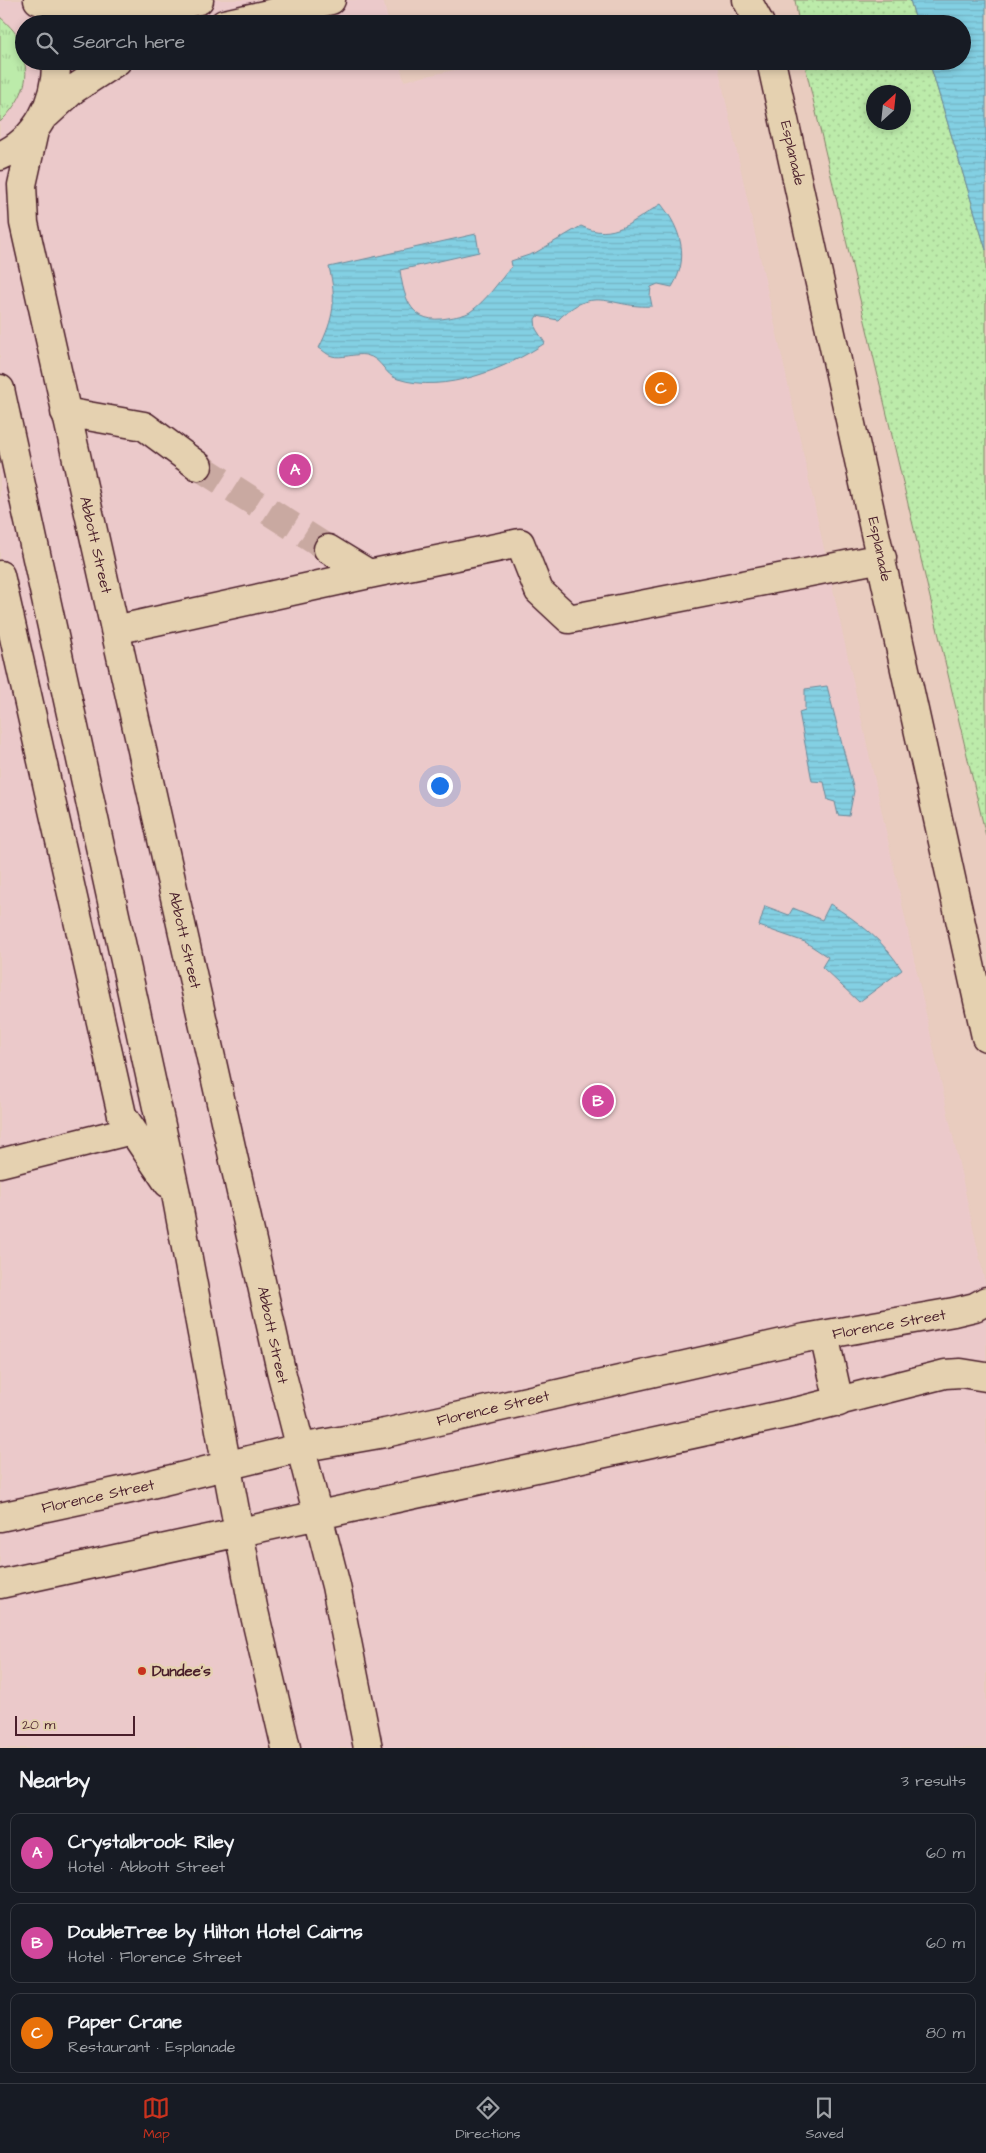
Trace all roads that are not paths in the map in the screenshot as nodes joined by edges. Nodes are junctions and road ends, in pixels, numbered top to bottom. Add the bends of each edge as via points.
1 (28, 0) edge
2 (38, 0) edge
3 (199, 0) edge
4 (331, 0) edge
5 (747, 0) edge
6 (39, 15) edge
7 (264, 15) edge
8 (755, 15) edge
9 (55, 70) edge
10 (103, 70) edge
11 (773, 70) edge
12 (38, 125) junction
13 (0, 156) edge
14 (2, 407) edge
15 (65, 412) junction
16 (198, 466) tunnel mouth
17 (328, 549) tunnel mouth
18 (882, 558) junction
19 (369, 574) junction
20 (0, 575) edge
21 (115, 630) junction
22 (986, 1037) edge
23 (132, 1130) junction
24 (0, 1163) edge
25 (176, 1194) junction
26 (986, 1301) edge
27 (824, 1335) junction
28 (986, 1377) edge
29 (839, 1402) junction
30 (299, 1448) junction
31 (226, 1466) junction
32 (318, 1516) junction
33 (0, 1517) edge
34 (239, 1531) junction
35 (0, 1584) edge
36 (286, 1748) edge
37 (368, 1748) edge

1 - 6 street
2 - 3 street via 67,7 124,10 173,6
4 - 7 street
5 - 8 street
9 - 12 street via 54,92
10 - 12 street via 74,89
11 - 18 street, Esplanade
12 - 13 street via 15,147
12 - 15 street, Abbott Street via 22,185 24,223
14 - 25 street
15 - 16 street via 144,426
15 - 21 street, Abbott Street
17 - 19 street
18 - 19 street via 570,619 539,591 520,542
18 - 22 street, Esplanade
19 - 21 street
20 - 23 street via 122,1115
21 - 30 street, Abbott Street
23 - 24 street
23 - 25 street
25 - 31 street
26 - 27 street, Florence Street via 954,1312
27 - 29 street
27 - 30 street, Florence Street via 385,1433
28 - 29 street via 945,1374
29 - 32 street
30 - 31 street, Florence Street
30 - 32 street, Abbott Street
31 - 33 street, Florence Street
31 - 34 street
32 - 34 street
32 - 37 street, Abbott Street via 336,1586
34 - 35 street
34 - 36 street

